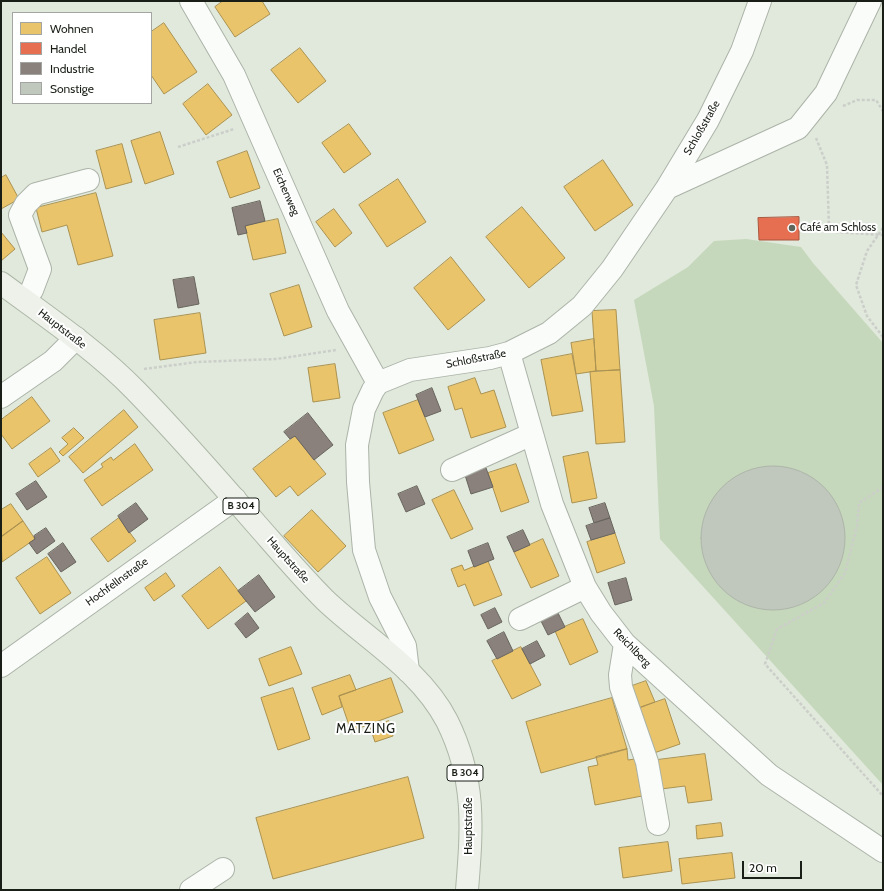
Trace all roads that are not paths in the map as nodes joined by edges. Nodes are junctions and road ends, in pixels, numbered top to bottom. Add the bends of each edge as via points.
1 (191, 1) edge
2 (760, 1) edge
3 (870, 1) edge
4 (88, 180) dead end
5 (667, 188) junction
6 (1, 283) edge
7 (25, 300) junction
8 (76, 338) junction
9 (510, 353) junction
10 (378, 383) junction
11 (1, 398) edge
12 (532, 434) junction
13 (452, 470) dead end
14 (235, 499) junction
15 (585, 587) junction
16 (520, 619) dead end
17 (625, 644) junction
18 (1, 666) edge
19 (408, 671) junction
20 (658, 824) dead end
21 (883, 851) edge
22 (223, 869) dead end
23 (191, 890) edge
24 (467, 890) edge

1 - 10 street, Eichenweg via 234,75 338,311
2 - 5 street, Schloßstraße via 742,51 708,120
3 - 5 street via 826,93 803,126
4 - 7 street via 36,194 20,215 40,269
5 - 9 street, Schloßstraße via 612,269 582,306 549,333
6 - 7 main road, Hauptstraße / B 304
7 - 8 main road, Hauptstraße / B 304
8 - 11 street via 53,361
8 - 14 main road, Hauptstraße / B 304 via 136,391
9 - 10 street, Schloßstraße via 410,370
9 - 12 street, Reichlberg
10 - 19 street via 364,409 357,445 364,550 380,598 405,646
12 - 13 street
12 - 15 street, Reichlberg via 552,504
14 - 18 street, Hochfellnstraße
14 - 19 main road, Hauptstraße / B 304 via 326,600
15 - 16 street
15 - 17 street, Reichlberg
17 - 20 street via 620,687 647,762
17 - 21 street, Reichlberg via 769,775
19 - 24 main road, Hauptstraße / B 304 via 446,719 463,764 471,810
22 - 23 street

